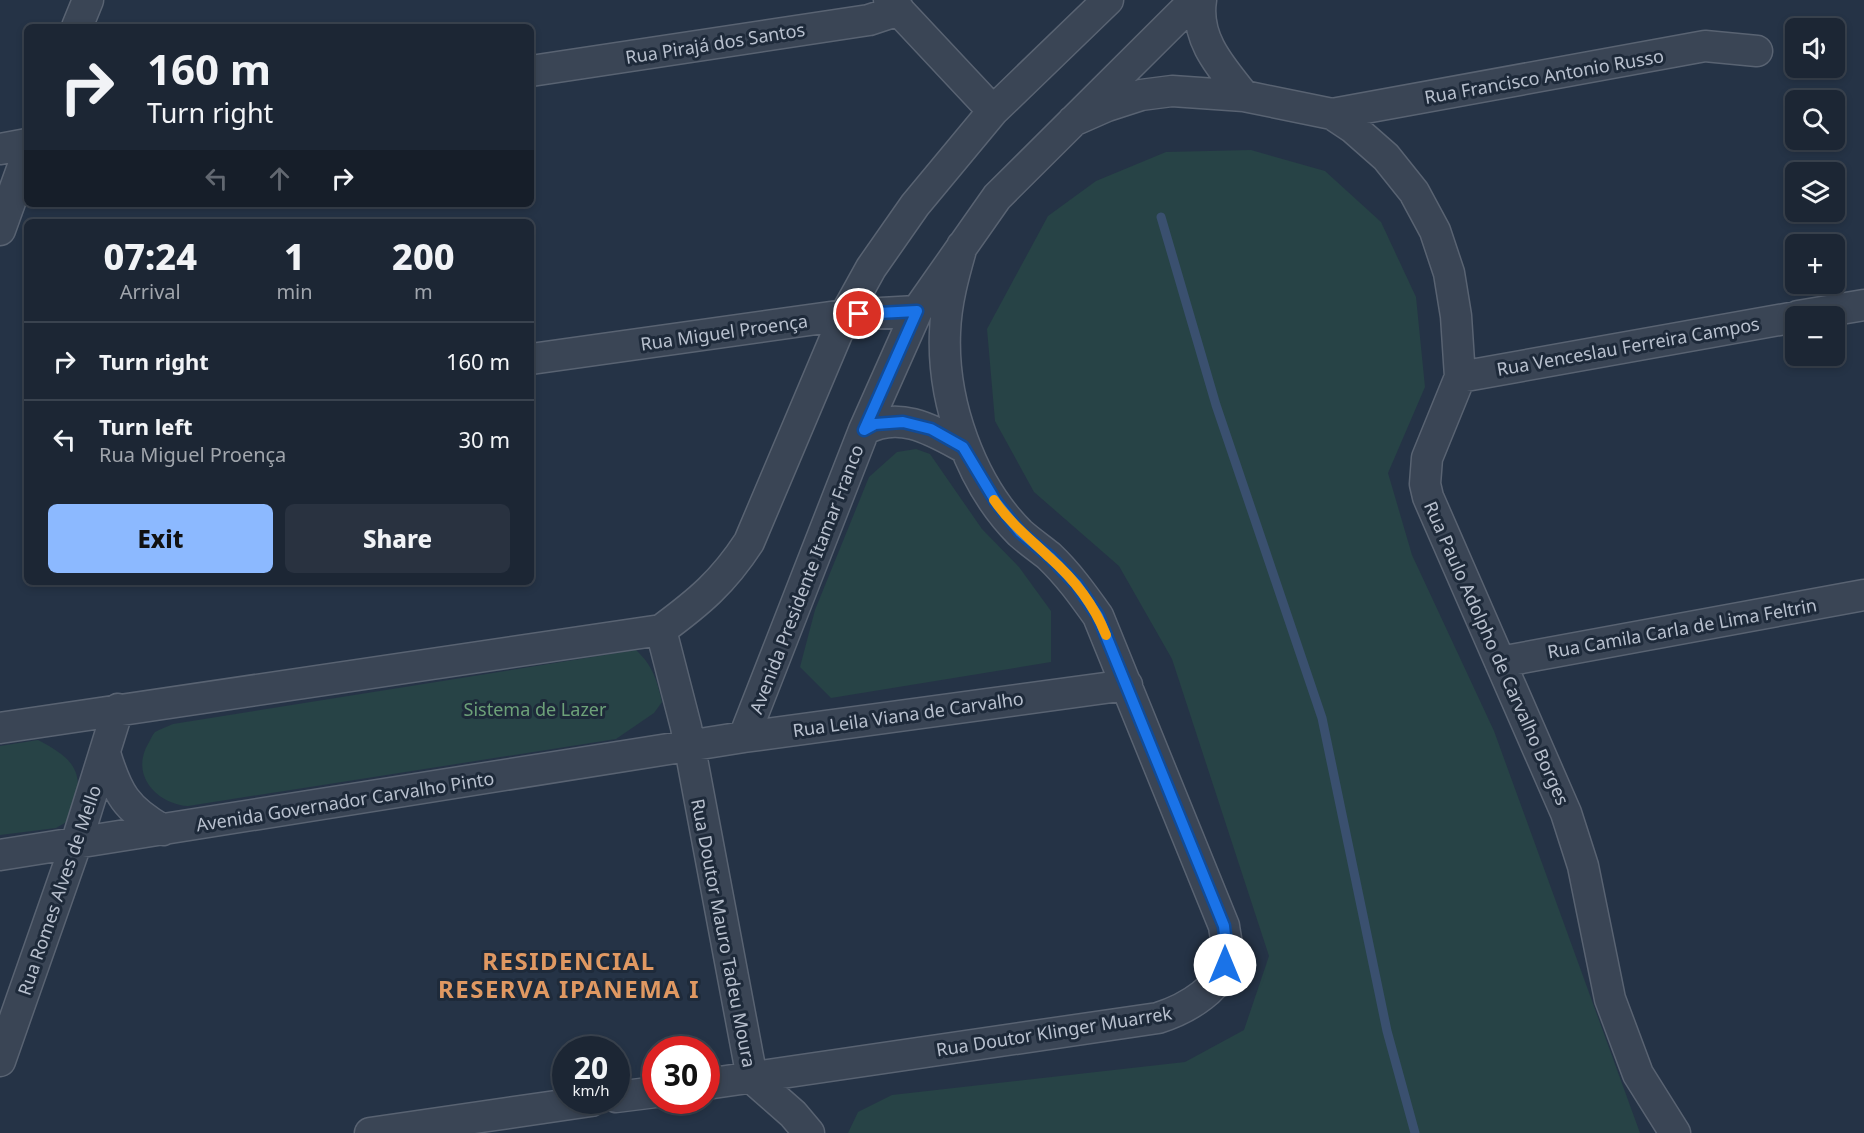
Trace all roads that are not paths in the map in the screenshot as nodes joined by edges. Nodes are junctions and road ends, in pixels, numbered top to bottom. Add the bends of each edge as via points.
1 (88, 0) edge
2 (1108, 0) edge
3 (1194, 0) edge
4 (1201, 0) edge
5 (894, 5) edge
6 (78, 24) edge
7 (1757, 51) dead end
8 (534, 71) edge
9 (1244, 96) junction
10 (993, 111) junction
11 (1332, 114) junction
12 (1073, 121) junction
13 (24, 145) edge
14 (0, 149) edge
15 (24, 161) edge
16 (6, 195) edge
17 (0, 230) edge
18 (962, 246) junction
19 (1864, 305) edge
20 (1845, 308) edge
21 (917, 311) junction
22 (845, 315) junction
23 (1785, 319) edge
24 (534, 359) edge
25 (1460, 377) junction
26 (864, 430) junction
27 (963, 447) junction
28 (1864, 595) edge
29 (661, 630) junction
30 (1500, 662) junction
31 (1127, 685) junction
32 (118, 709) junction
33 (0, 728) edge
34 (744, 737) junction
35 (689, 746) junction
36 (105, 753) junction
37 (163, 830) junction
38 (76, 844) junction
39 (0, 855) edge
40 (0, 1061) edge
41 (752, 1078) junction
42 (720, 1082) edge
43 (552, 1107) edge
44 (370, 1133) edge
45 (809, 1133) edge
46 (1675, 1133) edge

1 - 6 street
2 - 10 street
3 - 12 street, Avenida Presidente Itamar Franco
4 - 9 street via 1200,27 1207,43
5 - 8 street, Rua Pirajá dos Santos via 868,20
5 - 10 street
7 - 11 street, Rua Francisco Antonio Russo via 1705,46
9 - 11 street, Rua Paulo Adolpho de Carvalho Borges
9 - 12 street, Rua Paulo Adolpho de Carvalho Borges via 1172,91 1141,95
10 - 22 street via 915,205 871,268
11 - 25 street, Rua Paulo Adolpho de Carvalho Borges via 1386,157 1414,192 1435,231 1449,273
12 - 18 street, Avenida Presidente Itamar Franco via 997,197
13 - 14 street
15 - 16 street
16 - 17 street
18 - 21 street, Avenida Presidente Itamar Franco
18 - 27 street, Rua Doutor Klinger Muarrek via 945,332 951,401
19 - 20 street, Rua Venceslau Ferreira Campos
21 - 22 street, Rua Miguel Proença
21 - 26 street, Avenida Presidente Itamar Franco
22 - 24 street, Rua Miguel Proença
22 - 29 street via 749,542 714,589
23 - 25 street, Rua Venceslau Ferreira Campos
25 - 30 street, Rua Paulo Adolpho de Carvalho Borges via 1431,445 1425,484 1432,510
26 - 27 street, Rua Doutor Klinger Muarrek via 882,423 910,423 931,429
26 - 34 street, Avenida Presidente Itamar Franco
27 - 31 street, Rua Doutor Klinger Muarrek via 996,502 1020,532 1077,585 1098,616
28 - 30 street, Rua Camila Carla de Lima Feltrin
29 - 32 street
29 - 35 street, Rua Doutor Mauro Tadeu Moura
30 - 46 street, Rua Paulo Adolpho de Carvalho Borges via 1566,813 1583,866 1610,999 1638,1074
31 - 34 street, Rua Leila Viana de Carvalho
31 - 41 street, Rua Doutor Klinger Muarrek via 1224,926 1225,965 1208,989 1181,1011 1158,1018
32 - 33 street
32 - 36 street, Rua Romes Alves de Mello
34 - 35 street, Rua Leila Viana de Carvalho
35 - 37 street, Avenida Governador Carvalho Pinto
35 - 41 street, Rua Doutor Mauro Tadeu Moura
36 - 37 street, Rua Romes Alves de Mello via 113,779 128,805
36 - 38 street, Rua Romes Alves de Mello
37 - 38 street, Avenida Governador Carvalho Pinto
38 - 39 street, Avenida Governador Carvalho Pinto
38 - 40 street, Rua Romes Alves de Mello
41 - 42 street, Rua Doutor Klinger Muarrek
41 - 45 street, Rua Doutor Mauro Tadeu Moura
43 - 44 street

